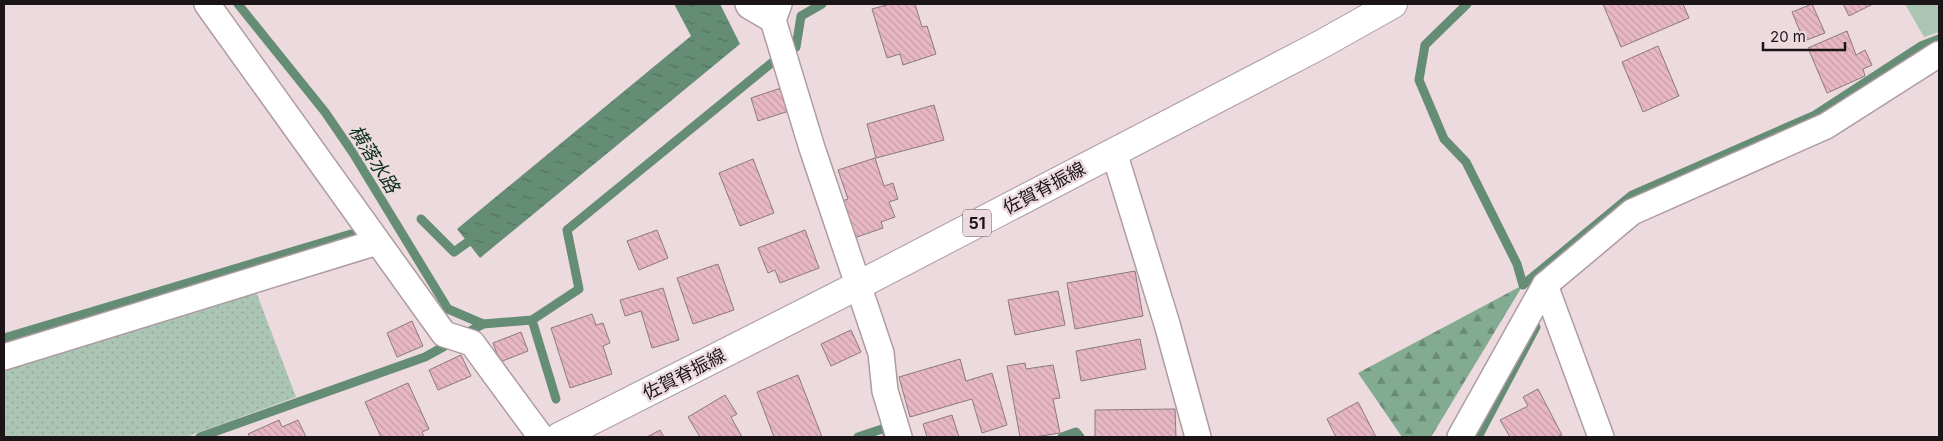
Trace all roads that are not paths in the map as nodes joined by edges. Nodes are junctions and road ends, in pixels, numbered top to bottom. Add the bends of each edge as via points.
1 (207, 4) edge
2 (748, 4) edge
3 (1391, 4) edge
4 (776, 12) edge
5 (1939, 54) edge
6 (1114, 152) junction
7 (377, 242) junction
8 (1545, 285) junction
9 (857, 286) junction
10 (4, 357) edge
11 (568, 436) edge
12 (541, 437) edge
13 (899, 437) edge
14 (1198, 437) edge
15 (1460, 437) edge
16 (1601, 437) edge

1 - 7 street
2 - 4 street
3 - 6 main road, 佐賀脊振線 / 51 via 1320,45
4 - 9 street
5 - 8 street via 1826,126 1632,212
6 - 9 main road, 佐賀脊振線 / 51
6 - 14 street
7 - 10 street
7 - 12 street via 444,334 472,343
8 - 15 street
8 - 16 street
9 - 11 main road, 佐賀脊振線 / 51
9 - 13 street via 881,353 885,392

